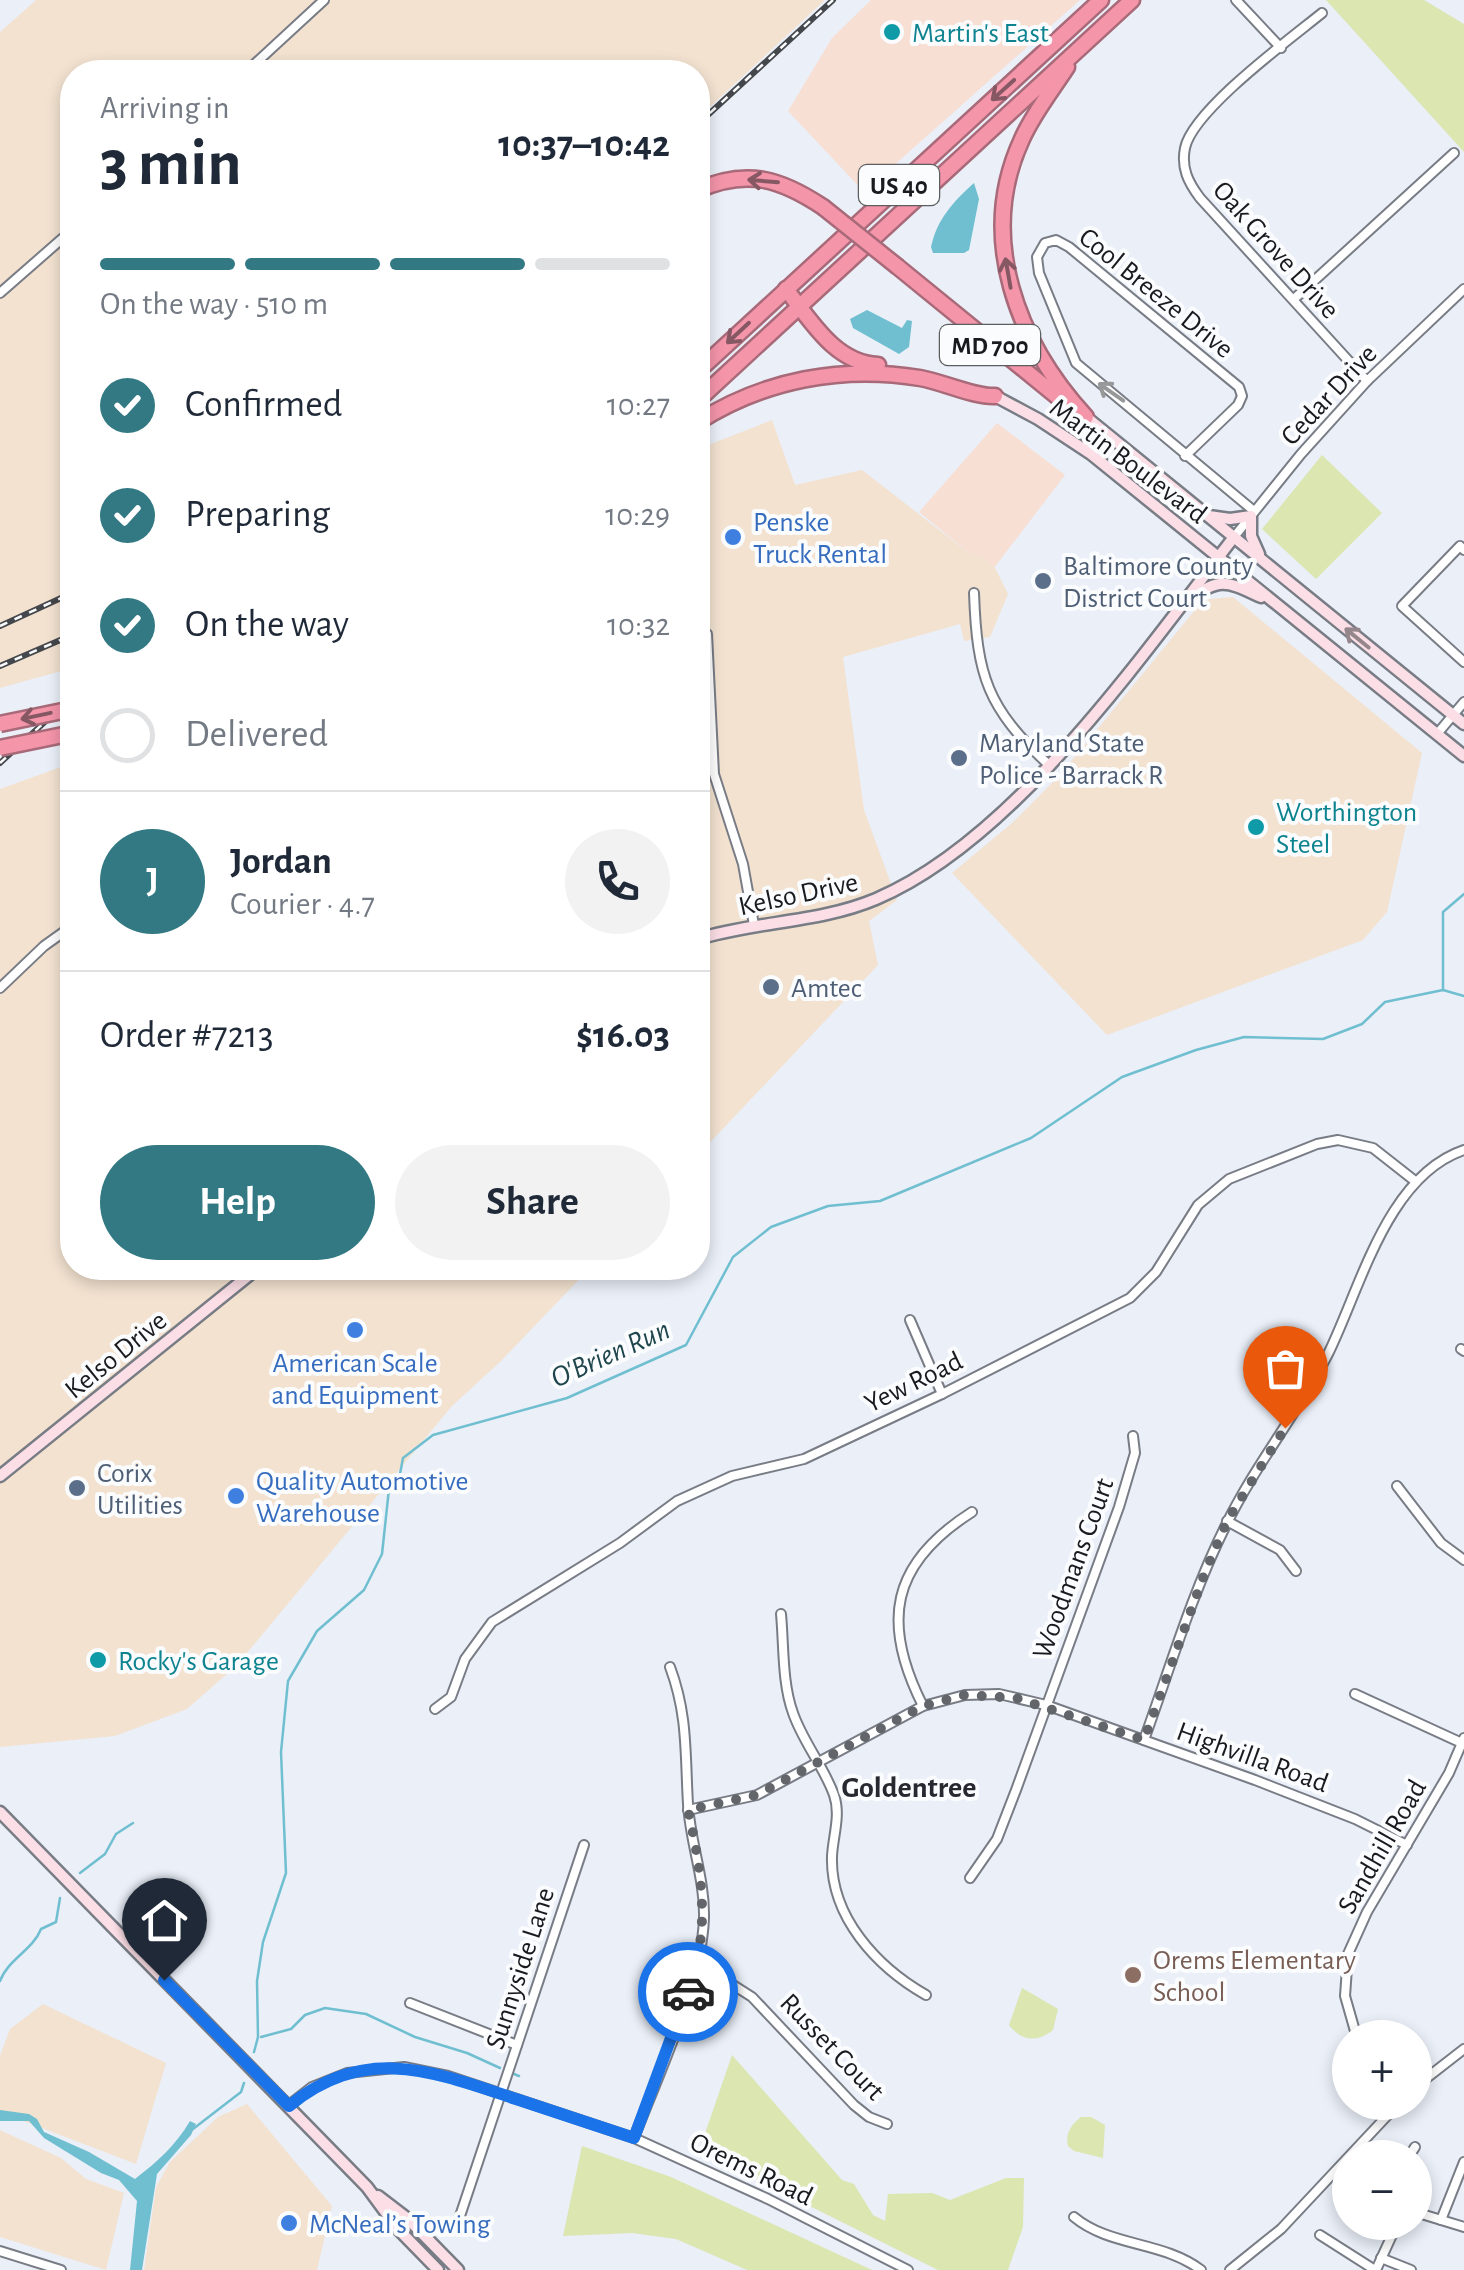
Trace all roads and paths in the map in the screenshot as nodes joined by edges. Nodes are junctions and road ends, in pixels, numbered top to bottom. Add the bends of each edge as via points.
1 (324, 0) edge
2 (1101, 0) edge
3 (1132, 0) edge
4 (1236, 0) edge
5 (1322, 13) dead end
6 (1281, 48) junction
7 (1079, 49) junction
8 (259, 60) edge
9 (1454, 153) dead end
10 (710, 187) edge
11 (60, 240) edge
12 (1464, 289) edge
13 (786, 290) junction
14 (0, 293) edge
15 (1294, 299) junction
16 (799, 306) junction
17 (710, 360) edge
18 (1366, 381) junction
19 (710, 389) edge
20 (995, 396) junction
21 (710, 416) edge
22 (1086, 417) junction
23 (1186, 456) junction
24 (1253, 514) junction
25 (1208, 516) junction
26 (1234, 537) junction
27 (1464, 550) edge
28 (1219, 556) junction
29 (1267, 564) junction
30 (974, 594) dead end
31 (1273, 602) junction
32 (1178, 608) junction
33 (1464, 662) edge
34 (710, 694) edge
35 (1464, 702) edge
36 (60, 712) edge
37 (1453, 715) junction
38 (0, 724) edge
39 (1464, 724) edge
40 (1436, 734) junction
41 (60, 735) edge
42 (0, 748) edge
43 (1464, 756) edge
44 (1049, 765) junction
45 (754, 925) junction
46 (60, 935) edge
47 (710, 936) edge
48 (0, 988) edge
49 (1464, 1150) edge
50 (1414, 1181) junction
51 (243, 1280) edge
52 (910, 1320) dead end
53 (942, 1394) junction
54 (1133, 1436) dead end
55 (0, 1476) edge
56 (1397, 1486) dead end
57 (972, 1512) dead end
58 (1227, 1521) junction
59 (1464, 1560) edge
60 (1296, 1571) dead end
61 (781, 1614) dead end
62 (670, 1667) dead end
63 (1355, 1694) dead end
64 (1046, 1705) junction
65 (923, 1706) junction
66 (435, 1708) dead end
67 (1144, 1740) junction
68 (1463, 1741) edge
69 (818, 1764) junction
70 (688, 1810) junction
71 (0, 1812) edge
72 (584, 1845) dead end
73 (1407, 1845) junction
74 (970, 1878) dead end
75 (695, 1975) junction
76 (926, 1996) dead end
77 (410, 2003) dead end
78 (1351, 2020) edge
79 (517, 2045) junction
80 (1464, 2049) edge
81 (1432, 2074) edge
82 (500, 2094) junction
83 (289, 2106) junction
84 (1383, 2120) edge
85 (886, 2124) dead end
86 (634, 2138) junction
87 (1464, 2162) edge
88 (367, 2187) junction
89 (1432, 2217) edge
90 (1074, 2218) dead end
91 (459, 2219) dead end
92 (1441, 2220) junction
93 (1464, 2227) edge
94 (1320, 2235) dead end
95 (1390, 2240) edge
96 (0, 2252) edge
97 (1381, 2258) junction
98 (61, 2270) edge
99 (438, 2270) edge
100 (458, 2270) edge
101 (908, 2270) edge
102 (1201, 2270) edge
103 (1230, 2270) edge
104 (1376, 2270) edge
105 (1411, 2270) edge

1 - 8 street
2 -> 13 highway, US 40
3 - 7 highway, US 40
4 - 6 street
5 - 6 street, Oak Grove Drive
6 - 15 street, Oak Grove Drive via 1206,113 1184,162 1200,198
7 - 16 highway, US 40
22 -> 7 highway via 1029,337 1009,284 1004,234 1008,186 1023,135
9 - 15 street
22 -> 10 highway, MD 700, bridge via 824,207 776,181
11 - 14 street
12 - 18 street, Cedar Drive
13 - 16 highway
13 -> 17 highway, US 40
15 - 18 street, Oak Grove Drive
16 - 19 highway, US 40
16 - 20 highway, MD 700 via 849,360 934,374
18 - 24 street, Cedar Drive
20 - 21 highway via 910,376 822,376 758,390
20 - 28 main road, Martin Boulevard / MD 700 via 1073,441
22 - 25 main road, Martin Boulevard / MD 700
23 -> 23 street, Cool Breeze Drive via 1076,363 1039,273 1037,256 1045,243 1069,247 1239,387 1238,405
23 - 24 street, Cool Breeze Drive
24 - 25 main road
24 - 26 street, Cedar Drive
24 - 29 main road via 1251,536
25 - 26 main road, Martin Boulevard / MD 700
26 - 28 main road, Kelso Drive
26 - 29 main road, Martin Boulevard / MD 700
27 - 33 street via 1460,546 1402,606
28 - 31 main road, Martin Boulevard / MD 700
28 - 32 main road, Kelso Drive
37 -> 29 main road, Martin Boulevard / MD 700
30 - 44 street via 980,662 991,698
31 - 32 main road via 1220,582
31 - 40 main road, Martin Boulevard / MD 700
32 - 44 main road, Kelso Drive
34 - 45 street via 714,774
35 - 37 street
36 -> 38 highway, bridge
37 - 39 main road, Martin Boulevard / MD 700
37 - 40 street
40 - 43 main road, Martin Boulevard / MD 700
41 - 42 highway, bridge
44 - 45 main road, Kelso Drive via 973,839 894,890 833,913
45 - 47 main road, Kelso Drive
46 - 48 street
49 - 50 street
50 - 53 street, Yew Road via 1373,1148 1338,1140 1246,1171 1206,1196 1140,1291
50 - 58 street via 1326,1356
51 - 55 main road, Kelso Drive
52 - 53 street
53 - 66 street, Yew Road via 804,1459 732,1476 677,1501 492,1622 466,1659 451,1697
54 - 64 street, Woodmans Court via 1128,1479
56 - 59 street via 1441,1543
57 - 65 street via 919,1558 902,1592 898,1642
58 - 60 street via 1280,1550
58 - 67 street
61 - 69 street via 789,1699
62 - 70 street via 684,1706
63 - 68 street
64 - 65 street, Highvilla Road via 978,1694
64 - 67 street, Highvilla Road
64 - 74 street, Woodmans Court via 997,1839
65 - 69 street, Highvilla Road
67 - 73 street, Highvilla Road via 1326,1806
68 - 73 street, Sandhill Road
69 - 70 street, Highvilla Road via 757,1795
69 - 76 street via 836,1803 832,1860 844,1912 879,1961
70 - 75 street via 704,1916
71 - 83 main road
72 - 79 street, Sunnyside Lane
73 - 78 street, Sandhill Road via 1348,1954 1344,1976
75 - 85 street, Russet Court via 730,1983 752,1997 854,2106
75 - 86 street
77 - 79 street
79 - 82 street, Sunnyside Lane
80 - 81 street
82 - 83 street, Orems Road via 424,2070 386,2067 328,2080
82 - 86 street, Orems Road
82 - 91 street, Sunnyside Lane
83 - 88 main road
84 - 103 street via 1280,2229
86 - 101 street, Orems Road
87 - 92 street
88 - 99 main road
88 - 100 main road
89 - 92 street
90 - 102 street via 1092,2230 1166,2250
92 - 93 street
94 - 104 street
95 - 97 street
96 - 98 street
97 - 104 street
97 - 105 street

